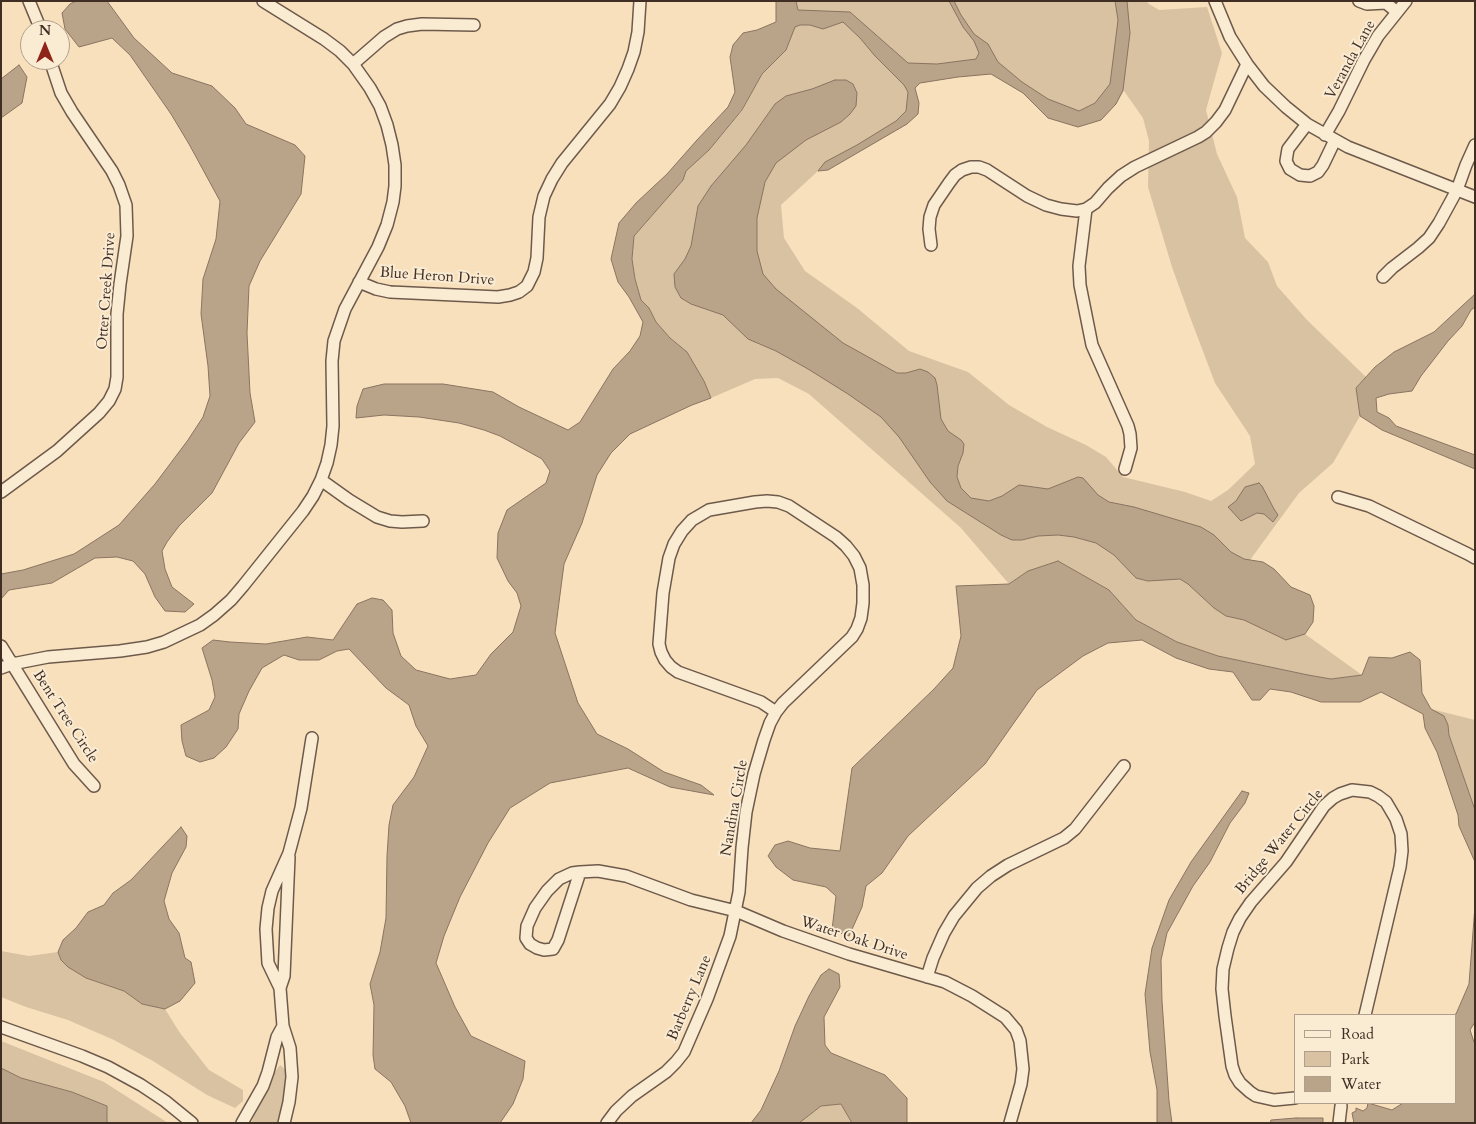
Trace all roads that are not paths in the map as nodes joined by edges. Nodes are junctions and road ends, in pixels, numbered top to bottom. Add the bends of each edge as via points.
1 (29, 1) edge
2 (264, 1) edge
3 (640, 1) edge
4 (1215, 1) edge
5 (1359, 1) edge
6 (1406, 1) edge
7 (1386, 2) edge
8 (1397, 12) junction
9 (37, 20) edge
10 (474, 25) dead end
11 (353, 64) junction
12 (1247, 64) junction
13 (54, 70) edge
14 (1307, 124) junction
15 (1330, 138) junction
16 (1475, 145) edge
17 (1457, 190) junction
18 (1475, 198) edge
19 (1086, 210) junction
20 (931, 245) dead end
21 (1383, 277) dead end
22 (359, 282) junction
23 (1125, 469) dead end
24 (321, 480) junction
25 (1, 492) edge
26 (1338, 497) dead end
27 (423, 521) dead end
28 (1475, 558) edge
29 (1, 646) edge
30 (7, 666) edge
31 (776, 712) junction
32 (312, 738) dead end
33 (1124, 766) dead end
34 (94, 786) dead end
35 (289, 852) junction
36 (580, 872) junction
37 (736, 911) junction
38 (927, 977) junction
39 (280, 988) junction
40 (1365, 1014) edge
41 (283, 1026) junction
42 (1, 1027) edge
43 (1294, 1098) edge
44 (1338, 1104) edge
45 (192, 1123) edge
46 (242, 1123) edge
47 (284, 1123) edge
48 (607, 1123) edge
49 (1010, 1123) edge
50 (1339, 1123) edge

1 - 9 street
2 - 11 street via 324,39
3 - 22 street, Blue Heron Drive via 634,52 620,87 562,163 544,196 539,217 537,258 527,286 519,292 498,297 390,292
4 - 12 street via 1230,37
5 - 7 street via 1367,4
6 - 8 street, Veranda Lane
7 - 8 street
8 - 15 street, Veranda Lane via 1364,60 1339,111
10 - 11 street via 422,24 397,29
11 - 22 street via 380,106 395,165 393,202 387,225
12 - 14 street via 1286,108
12 - 19 street via 1225,110 1206,132 1128,172
13 - 25 street, Otter Creek Drive via 72,112 112,171 126,204 127,236 117,314 117,377 109,401 99,413 57,451
14 - 15 street
14 - 15 street via 1288,149 1286,160 1290,169 1300,175 1310,176 1318,172
15 - 17 street
16 - 17 street
17 - 18 street
17 - 21 street via 1429,238
19 - 20 street via 1046,205 987,170 970,167 955,175 934,205 929,229
19 - 23 street via 1079,266 1080,285 1092,344 1130,434 1131,448
22 - 24 street via 344,309 334,341 333,426 328,462
24 - 27 street via 377,517 390,521
24 - 30 street via 303,511 231,600 200,625 147,647 48,657
26 - 28 street via 1369,506
29 - 30 street, Bent Tree Circle
30 - 34 street, Bent Tree Circle via 74,764
31 - 31 street, Nandina Circle via 857,629 864,603 860,568 836,536 789,506 778,502 755,502 709,510 692,520 682,531 669,558 663,593 661,652 678,672 760,702
31 - 37 street, Nandina Circle via 754,774 745,821
32 - 35 street via 301,808
33 - 38 street via 1075,830 1008,865 977,888 944,933
35 - 39 street via 284,976
35 - 39 street via 272,891 266,929 268,963
36 - 36 street, Water Oak Drive via 553,949 544,950 530,944 526,938 527,926 535,908 559,879
36 - 37 street, Water Oak Drive via 598,871 626,876 692,900
37 - 38 street, Water Oak Drive via 849,954
37 - 48 street, Barberry Lane via 724,954 684,1052 666,1072 632,1096
38 - 49 street, Water Oak Drive via 972,996 1005,1017 1016,1030 1023,1069
39 - 41 street
40 - 43 street, Bridge Water Circle via 1402,851 1396,819 1386,802 1370,792 1352,790 1324,806 1286,862 1251,902 1233,932 1224,969 1224,1016 1235,1075 1256,1096 1274,1100
41 - 46 street via 263,1086
41 - 47 street via 290,1048 292,1077
42 - 45 street via 108,1067 165,1101
44 - 50 street

